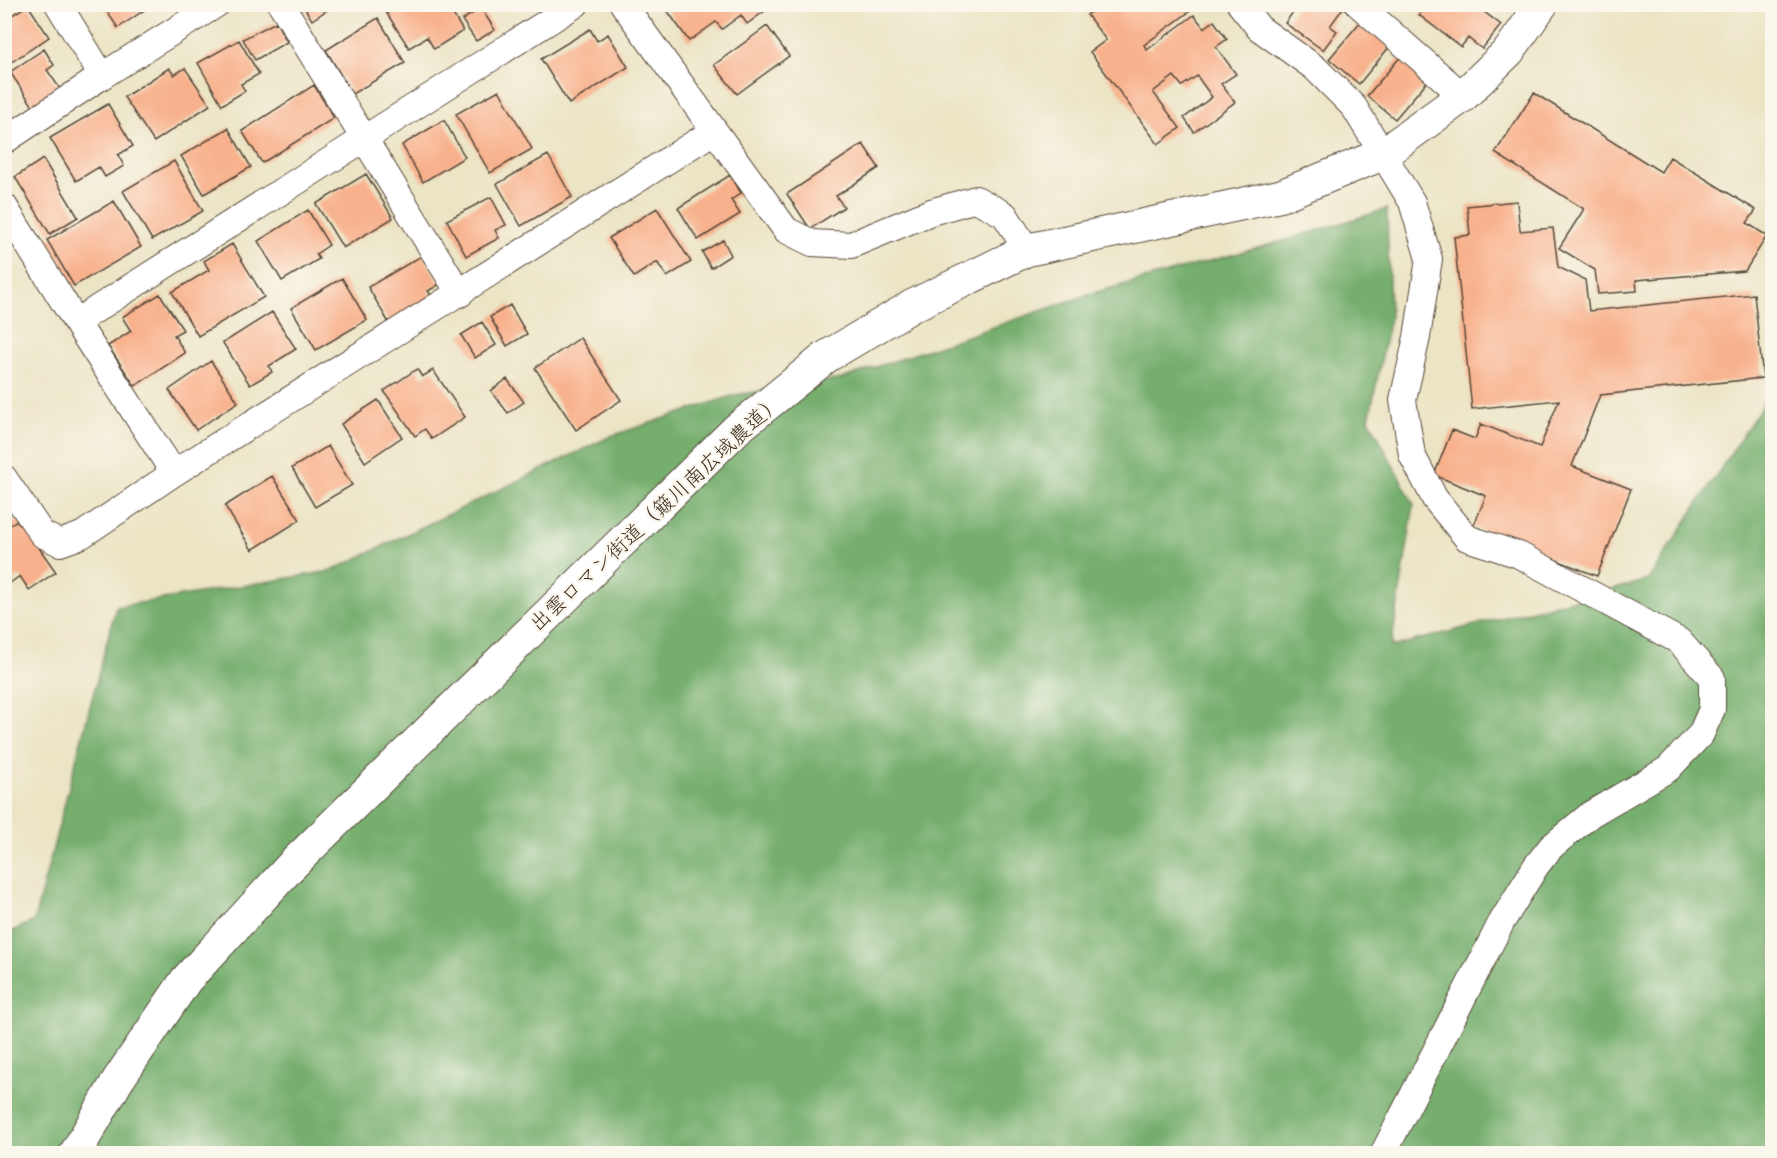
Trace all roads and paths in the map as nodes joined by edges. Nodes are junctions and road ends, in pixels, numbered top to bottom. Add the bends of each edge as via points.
1 (58, 4) edge
2 (217, 4) edge
3 (281, 4) edge
4 (576, 4) edge
5 (623, 4) edge
6 (1240, 4) edge
7 (1358, 4) edge
8 (1542, 4) edge
9 (102, 76) junction
10 (1463, 96) junction
11 (714, 131) junction
12 (364, 139) junction
13 (4, 141) edge
14 (1383, 154) junction
15 (4, 206) edge
16 (1027, 250) junction
17 (460, 294) junction
18 (76, 322) junction
19 (174, 473) junction
20 (4, 478) edge
21 (75, 1154) edge
22 (1383, 1154) edge

1 - 9 street
2 - 9 street
3 - 12 street
4 - 12 street
5 - 11 street
6 - 14 street via 1259,28 1315,68 1354,107
7 - 10 street
8 - 10 street, 出雲ロマン街道（簸川南広域農道） via 1509,51
9 - 13 street
10 - 14 street, 出雲ロマン街道（簸川南広域農道）
11 - 16 street via 786,231 812,243 851,245 931,212 976,199 1005,215
11 - 17 street
12 - 17 street
12 - 18 street
14 - 16 street, 出雲ロマン街道（簸川南広域農道） via 1280,196
14 - 22 street via 1412,202 1430,259 1403,400 1412,455 1436,500 1467,538 1519,555 1679,641 1712,678 1712,709 1701,734 1668,769 1591,814 1551,847 1536,866 1501,923
15 - 18 street
16 - 21 street, 出雲ロマン街道（簸川南広域農道） via 912,306 826,357 737,429 284,873 186,980 118,1080
17 - 19 street
18 - 19 street
19 - 20 street via 82,535 60,543 42,534

